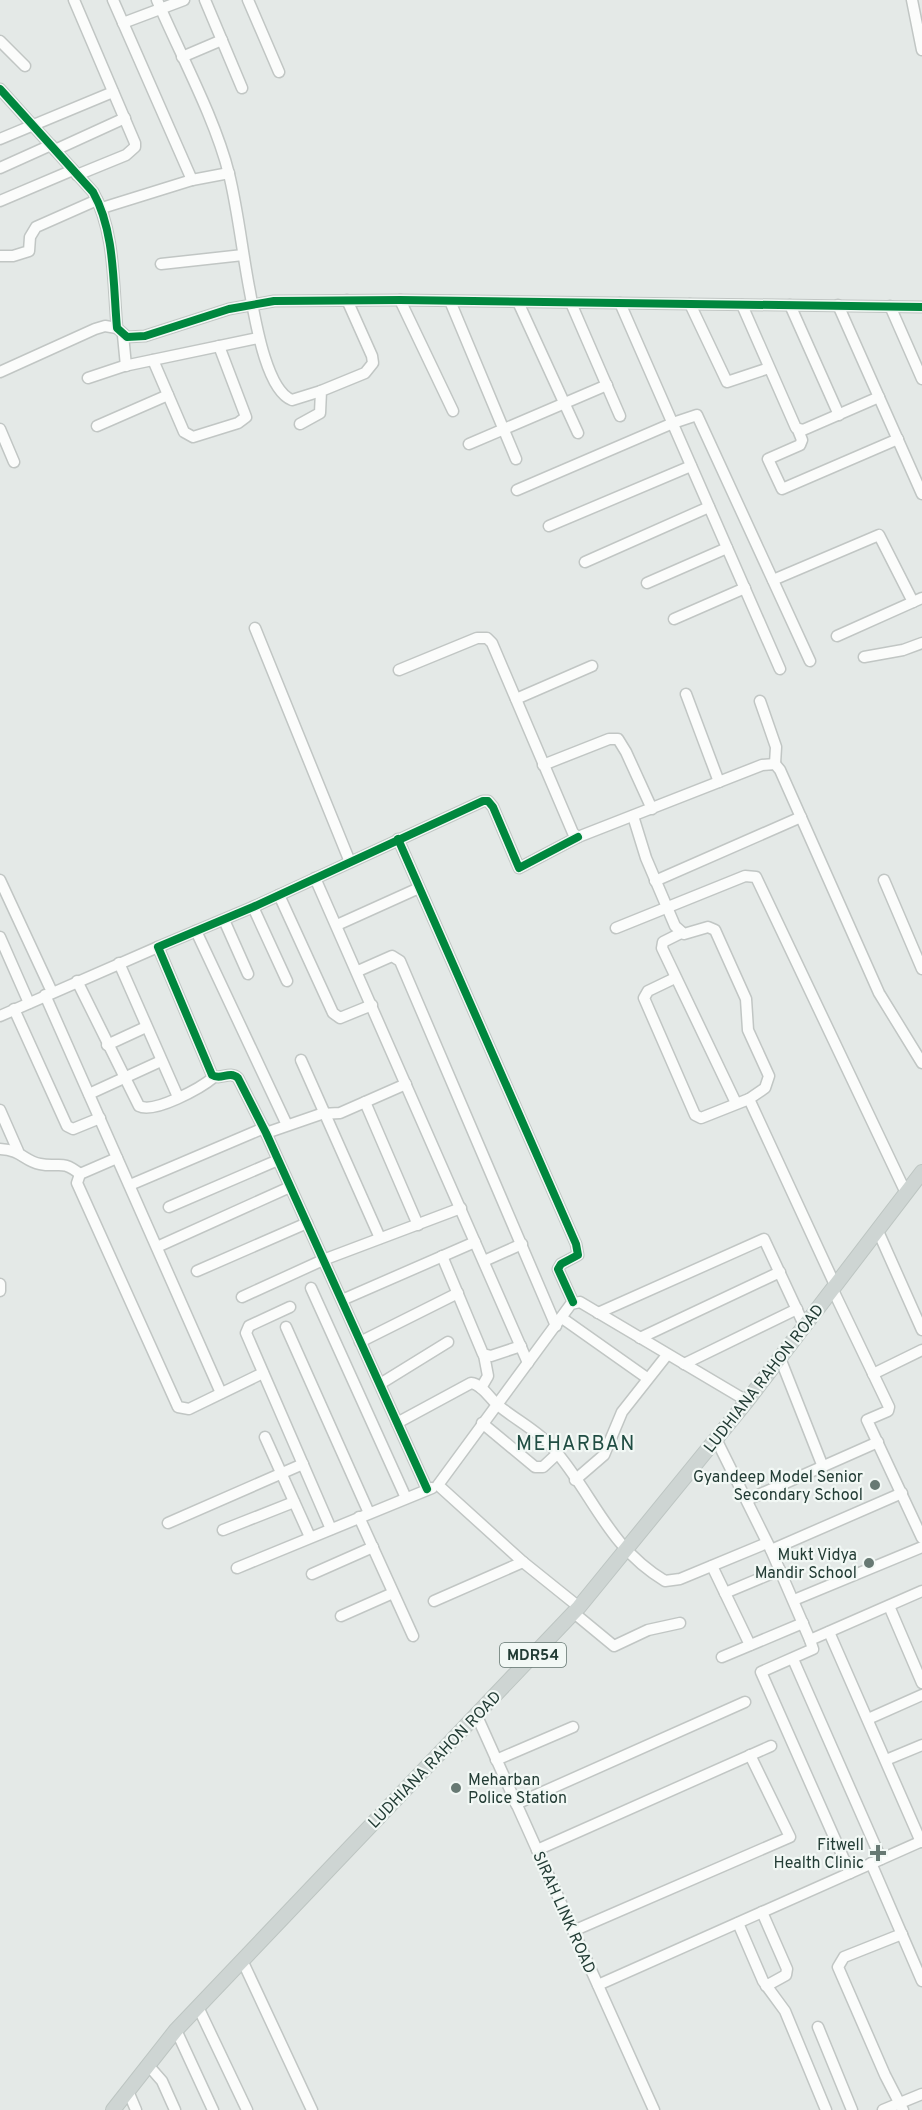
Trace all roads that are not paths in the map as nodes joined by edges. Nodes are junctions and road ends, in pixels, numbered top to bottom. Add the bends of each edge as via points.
1 (74, 0) edge
2 (113, 0) edge
3 (184, 0) edge
4 (205, 0) edge
5 (248, 0) edge
6 (912, 0) edge
7 (159, 4) edge
8 (123, 22) junction
9 (222, 40) junction
10 (0, 41) edge
11 (922, 50) edge
12 (183, 57) junction
13 (25, 66) dead end
14 (279, 72) dead end
15 (242, 88) dead end
16 (113, 92) junction
17 (2, 95) edge
18 (125, 118) junction
19 (33, 125) junction
20 (0, 139) edge
21 (53, 148) junction
22 (0, 168) edge
23 (75, 172) junction
24 (229, 173) junction
25 (192, 180) junction
26 (0, 201) edge
27 (99, 204) junction
28 (243, 255) junction
29 (0, 256) edge
30 (161, 264) dead end
31 (347, 300) junction
32 (400, 300) junction
33 (450, 301) junction
34 (518, 302) junction
35 (571, 303) junction
36 (620, 303) junction
37 (252, 304) junction
38 (690, 304) junction
39 (742, 305) junction
40 (790, 305) junction
41 (838, 305) junction
42 (890, 306) junction
43 (922, 307) edge
44 (120, 332) junction
45 (258, 338) junction
46 (219, 346) junction
47 (153, 360) junction
48 (126, 366) junction
49 (769, 368) junction
50 (0, 372) edge
51 (88, 378) dead end
52 (922, 379) edge
53 (607, 385) junction
54 (321, 391) junction
55 (168, 396) junction
56 (879, 398) junction
57 (565, 402) junction
58 (453, 411) dead end
59 (839, 415) junction
60 (620, 416) dead end
61 (673, 423) junction
62 (300, 424) dead end
63 (98, 426) dead end
64 (0, 429) edge
65 (503, 430) junction
66 (798, 430) junction
67 (578, 433) dead end
68 (898, 439) junction
69 (469, 444) dead end
70 (516, 459) dead end
71 (14, 462) dead end
72 (691, 466) junction
73 (517, 490) dead end
74 (922, 494) edge
75 (709, 507) junction
76 (549, 526) dead end
77 (727, 548) junction
78 (585, 562) dead end
79 (773, 580) junction
80 (647, 583) dead end
81 (745, 588) junction
82 (918, 600) edge
83 (674, 619) dead end
84 (255, 628) dead end
85 (837, 636) dead end
86 (919, 646) edge
87 (864, 657) dead end
88 (810, 661) dead end
89 (592, 666) dead end
90 (780, 669) dead end
91 (399, 670) dead end
92 (686, 694) dead end
93 (516, 699) junction
94 (760, 702) dead end
95 (775, 764) junction
96 (543, 765) junction
97 (719, 782) junction
98 (652, 809) junction
99 (633, 816) junction
100 (801, 817) junction
101 (578, 837) junction
102 (398, 839) junction
103 (350, 862) junction
104 (315, 878) junction
105 (0, 880) edge
106 (884, 880) dead end
107 (655, 881) junction
108 (419, 888) junction
109 (279, 895) junction
110 (4, 902) edge
111 (253, 907) junction
112 (667, 908) junction
113 (224, 920) junction
114 (337, 924) junction
115 (616, 928) dead end
116 (196, 931) junction
117 (681, 933) junction
118 (0, 937) edge
119 (158, 947) junction
120 (119, 963) junction
121 (922, 969) edge
122 (358, 971) junction
123 (248, 974) dead end
124 (675, 978) junction
125 (78, 981) junction
126 (287, 981) dead end
127 (49, 994) junction
128 (29, 1003) junction
129 (372, 1005) junction
130 (14, 1009) junction
131 (0, 1016) edge
132 (146, 1027) junction
133 (107, 1045) junction
134 (301, 1060) dead end
135 (161, 1061) junction
136 (922, 1063) edge
137 (214, 1077) junction
138 (123, 1078) junction
139 (406, 1084) junction
140 (89, 1094) junction
141 (178, 1097) junction
142 (749, 1099) junction
143 (365, 1102) junction
144 (736, 1103) junction
145 (0, 1110) edge
146 (325, 1114) junction
147 (100, 1118) junction
148 (287, 1125) junction
149 (265, 1130) junction
150 (0, 1149) edge
151 (18, 1151) junction
152 (117, 1158) junction
153 (278, 1160) junction
154 (922, 1172) edge
155 (80, 1174) junction
156 (130, 1185) junction
157 (290, 1187) junction
158 (906, 1193) junction
159 (169, 1207) dead end
160 (460, 1208) junction
161 (307, 1223) junction
162 (418, 1225) junction
163 (878, 1229) junction
164 (381, 1238) junction
165 (475, 1242) junction
166 (522, 1244) junction
167 (157, 1247) junction
168 (442, 1256) junction
169 (323, 1260) junction
170 (484, 1261) junction
171 (197, 1271) dead end
172 (780, 1272) junction
173 (0, 1284) edge
174 (833, 1287) junction
175 (311, 1288) dead end
176 (0, 1291) edge
177 (458, 1293) junction
178 (242, 1297) dead end
179 (342, 1300) junction
180 (573, 1302) junction
181 (290, 1307) dead end
182 (797, 1309) junction
183 (598, 1313) junction
184 (559, 1322) junction
185 (804, 1325) junction
186 (286, 1327) dead end
187 (922, 1330) edge
188 (640, 1338) junction
189 (360, 1342) junction
190 (448, 1342) dead end
191 (520, 1346) junction
192 (922, 1350) edge
193 (667, 1354) junction
194 (484, 1355) junction
195 (780, 1358) junction
196 (528, 1363) junction
197 (684, 1364) junction
198 (263, 1373) junction
199 (873, 1374) junction
200 (647, 1378) junction
201 (380, 1384) junction
202 (481, 1388) junction
203 (221, 1393) junction
204 (747, 1401) junction
205 (497, 1404) junction
206 (397, 1423) junction
207 (483, 1423) junction
208 (265, 1437) dead end
209 (716, 1439) junction
210 (878, 1442) junction
211 (558, 1454) junction
212 (303, 1464) junction
213 (823, 1467) junction
214 (281, 1472) junction
215 (575, 1480) junction
216 (433, 1487) junction
217 (902, 1493) junction
218 (406, 1498) junction
219 (747, 1500) junction
220 (294, 1502) junction
221 (364, 1515) junction
222 (168, 1523) dead end
223 (331, 1529) junction
224 (223, 1530) dead end
225 (310, 1537) junction
226 (922, 1538) edge
227 (769, 1546) junction
228 (373, 1547) junction
229 (922, 1547) edge
230 (626, 1552) junction
231 (523, 1562) junction
232 (712, 1566) junction
233 (237, 1568) dead end
234 (780, 1570) junction
235 (312, 1574) dead end
236 (922, 1592) edge
237 (393, 1593) junction
238 (725, 1593) junction
239 (794, 1600) junction
240 (434, 1601) dead end
241 (889, 1606) junction
242 (577, 1610) junction
243 (341, 1616) dead end
244 (680, 1623) dead end
245 (803, 1623) junction
246 (829, 1632) junction
247 (413, 1636) dead end
248 (810, 1640) junction
249 (750, 1645) junction
250 (722, 1657) dead end
251 (793, 1659) junction
252 (922, 1683) edge
253 (922, 1695) edge
254 (745, 1702) dead end
255 (476, 1714) junction
256 (868, 1719) junction
257 (573, 1728) dead end
258 (922, 1745) edge
259 (771, 1746) dead end
260 (750, 1755) junction
261 (496, 1760) junction
262 (886, 1760) junction
263 (516, 1804) junction
264 (921, 1841) edge
265 (537, 1850) junction
266 (881, 1859) junction
267 (871, 1863) junction
268 (850, 1873) junction
269 (762, 1912) junction
270 (738, 1923) junction
271 (573, 1931) junction
272 (902, 1934) junction
273 (242, 1960) junction
274 (922, 1981) edge
275 (598, 1985) junction
276 (766, 1986) junction
277 (198, 2007) junction
278 (818, 2027) dead end
279 (176, 2030) junction
280 (148, 2065) junction
281 (128, 2091) junction
282 (922, 2094) edge
283 (901, 2107) edge
284 (113, 2110) edge
285 (136, 2110) edge
286 (175, 2110) edge
287 (213, 2110) edge
288 (247, 2110) edge
289 (312, 2110) edge
290 (654, 2110) edge
291 (825, 2110) edge
292 (852, 2110) edge
293 (883, 2110) edge

1 - 16 street
2 - 8 street
3 - 7 street
4 - 9 street
5 - 14 street
6 - 11 street
7 - 8 street
7 - 12 street
8 - 25 street
9 - 12 street
9 - 15 street
10 - 13 street
12 - 24 street
16 - 18 street
16 - 19 street
17 - 19 street
18 - 21 street
18 - 23 street via 135,147 126,155
19 - 20 street
19 - 21 street
21 - 22 street
21 - 23 street
23 - 26 street
23 - 27 street
24 - 25 street
24 - 28 street
25 - 27 street
27 - 29 street via 36,227 25,254
27 - 44 street
28 - 30 street
28 - 37 street
31 - 32 street
31 - 37 street
31 - 54 street via 373,363 365,373
32 - 33 street
32 - 58 street
33 - 34 street
33 - 65 street
34 - 35 street
34 - 57 street
35 - 36 street
35 - 53 street
36 - 38 street
36 - 61 street
37 - 44 street via 146,336 131,338
37 - 45 street
38 - 39 street
38 - 49 street via 727,382
39 - 40 street
39 - 49 street
40 - 41 street
40 - 59 street
41 - 42 street
41 - 56 street
42 - 43 street
42 - 52 street
44 - 48 street
44 - 50 street via 105,326 95,329
45 - 46 street
45 - 54 street via 273,376 288,399
46 - 47 street
46 - 55 street via 242,401 244,420 188,436
47 - 48 street
47 - 55 street
48 - 51 street
49 - 66 street
53 - 57 street
53 - 60 street
54 - 62 street via 320,413
55 - 63 street
56 - 59 street
56 - 68 street
57 - 65 street
57 - 67 street
59 - 66 street
61 - 72 street
61 - 73 street
61 - 79 street via 693,415 701,418
64 - 71 street
65 - 69 street
65 - 70 street
66 - 68 street via 800,445 768,459 782,489
68 - 74 street
72 - 75 street
72 - 76 street
75 - 77 street
75 - 78 street
77 - 80 street
77 - 81 street
79 - 82 street via 879,535
79 - 88 street
81 - 83 street
81 - 90 street
82 - 85 street
84 - 103 street
86 - 87 street
89 - 93 street
91 - 93 street via 477,638 487,638
92 - 97 street
93 - 96 street
94 - 95 street via 776,747
95 - 97 street via 762,765
95 - 100 street
96 - 98 street via 618,739
96 - 101 street
97 - 98 street
98 - 99 street
99 - 101 street
99 - 107 street
100 - 107 street
100 - 136 street via 879,993
101 - 102 street via 519,868 488,801
102 - 103 street
102 - 108 street
103 - 104 street
104 - 109 street
104 - 114 street
105 - 110 street
106 - 121 street
107 - 112 street
108 - 114 street
108 - 180 street via 576,1244 578,1255 558,1269
109 - 111 street
109 - 129 street via 333,1013 340,1018
110 - 127 street via 16,909
111 - 113 street
111 - 126 street
112 - 115 street
112 - 117 street
112 - 158 street via 745,876 759,881
113 - 116 street
113 - 123 street
114 - 122 street
116 - 119 street
116 - 148 street
117 - 124 street via 661,945
117 - 142 street via 708,927 715,930 746,999 748,1030 769,1076 765,1088
118 - 128 street
119 - 120 street
119 - 137 street
120 - 125 street
120 - 132 street
122 - 129 street
122 - 166 street via 392,956 400,961
124 - 144 street
124 - 144 street via 648,991 644,998 695,1115 701,1118
125 - 127 street
125 - 133 street
127 - 128 street
127 - 140 street
128 - 130 street
129 - 139 street
130 - 131 street
130 - 147 street via 67,1126 73,1129
132 - 133 street
132 - 135 street
133 - 138 street
134 - 146 street
135 - 138 street
135 - 141 street
137 - 141 street
137 - 149 street via 231,1074 238,1078
138 - 140 street
138 - 141 street via 144,1109
139 - 143 street
139 - 160 street
140 - 147 street
142 - 144 street
142 - 174 street
143 - 146 street via 340,1113
143 - 162 street
145 - 151 street
146 - 148 street
146 - 164 street
147 - 152 street
148 - 149 street
149 - 153 street
149 - 156 street
150 - 151 street
151 - 155 street via 41,1165 61,1163
152 - 155 street
152 - 156 street
153 - 157 street
153 - 159 street
154 - 158 main road, LUDHIANA RAHON ROAD / MDR54
155 - 203 street via 77,1183 178,1407 185,1410
156 - 167 street
157 - 161 street
157 - 167 street
158 - 163 main road, LUDHIANA RAHON ROAD / MDR54
160 - 162 street
160 - 165 street
161 - 169 street
161 - 171 street
162 - 164 street
163 - 174 main road, LUDHIANA RAHON ROAD / MDR54
163 - 187 street
164 - 169 street
165 - 168 street
165 - 170 street
166 - 170 street
166 - 184 street
167 - 203 street
168 - 177 street
168 - 179 street
169 - 178 street
169 - 179 street
170 - 191 street
172 - 182 street
172 - 183 street via 768,1243 760,1239
172 - 188 street
173 - 176 street
174 - 185 main road, LUDHIANA RAHON ROAD / MDR54
174 - 199 street
175 - 218 street
177 - 189 street
177 - 194 street
179 - 189 street
180 - 183 street
180 - 184 street
181 - 198 street via 246,1329
182 - 185 street
182 - 197 street
183 - 188 street
184 - 196 street
184 - 200 street
185 - 195 main road, LUDHIANA RAHON ROAD / MDR54
186 - 221 street
188 - 193 street
189 - 201 street
190 - 201 street
191 - 194 street
191 - 196 street
192 - 199 street
193 - 197 street
193 - 200 street
194 - 202 street via 488,1376
195 - 204 main road, LUDHIANA RAHON ROAD / MDR54
195 - 213 street
196 - 205 street
197 - 204 street
198 - 203 street
198 - 212 street
199 - 210 street via 889,1409 867,1420
200 - 215 street via 617,1420 604,1455
201 - 206 street
202 - 205 street
202 - 206 street via 471,1383
204 - 209 main road, LUDHIANA RAHON ROAD / MDR54
205 - 207 street
205 - 211 street
206 - 216 street
207 - 211 street via 535,1467 543,1467
207 - 216 street
208 - 214 street
209 - 219 street
209 - 230 main road, LUDHIANA RAHON ROAD / MDR54
210 - 213 street
210 - 217 street
211 - 215 street
212 - 214 street
212 - 223 street
213 - 219 street
214 - 220 street
214 - 222 street
215 - 230 street
216 - 218 street
216 - 231 street
217 - 226 street
217 - 227 street
218 - 221 street
219 - 227 street
220 - 224 street
220 - 225 street
221 - 223 street
221 - 228 street
223 - 225 street
225 - 233 street
227 - 232 street
227 - 234 street
228 - 235 street
228 - 237 street
229 - 239 street
230 - 232 street via 669,1582
230 - 242 main road, LUDHIANA RAHON ROAD / MDR54
231 - 240 street
231 - 242 street
232 - 238 street
234 - 238 street
234 - 239 street
236 - 241 street
237 - 243 street
237 - 247 street
238 - 249 street
239 - 245 street
241 - 246 street
241 - 252 street
242 - 244 street via 614,1646 648,1630
242 - 255 main road, LUDHIANA RAHON ROAD / MDR54
245 - 248 street
245 - 249 street
246 - 248 street
246 - 256 street
248 - 251 street via 813,1650
249 - 250 street
251 - 266 street
251 - 268 street via 761,1672
253 - 256 street
254 - 263 street
255 - 261 street, SIRAH LINK ROAD
255 - 273 main road, LUDHIANA RAHON ROAD / MDR54
256 - 262 street
257 - 261 street
258 - 262 street
259 - 260 street
260 - 265 street
260 - 271 street via 790,1837
261 - 263 street, SIRAH LINK ROAD
262 - 264 street
263 - 265 street, SIRAH LINK ROAD
264 - 266 street
265 - 271 street, SIRAH LINK ROAD
266 - 267 street
267 - 268 street
267 - 272 street
268 - 269 street
269 - 270 street
269 - 276 street via 787,1969 786,1975
270 - 275 street
270 - 276 street
271 - 275 street, SIRAH LINK ROAD
272 - 274 street
272 - 283 street via 844,1957 838,1967
273 - 277 main road, LUDHIANA RAHON ROAD / MDR54
273 - 289 street
275 - 290 street, SIRAH LINK ROAD
276 - 291 street via 785,2011
277 - 279 main road, LUDHIANA RAHON ROAD / MDR54
277 - 288 street
278 - 292 street
279 - 280 main road, LUDHIANA RAHON ROAD / MDR54
279 - 287 street
280 - 281 main road, LUDHIANA RAHON ROAD / MDR54
280 - 286 street via 162,2081
281 - 284 main road, LUDHIANA RAHON ROAD / MDR54
281 - 285 street
282 - 283 street
283 - 293 street

